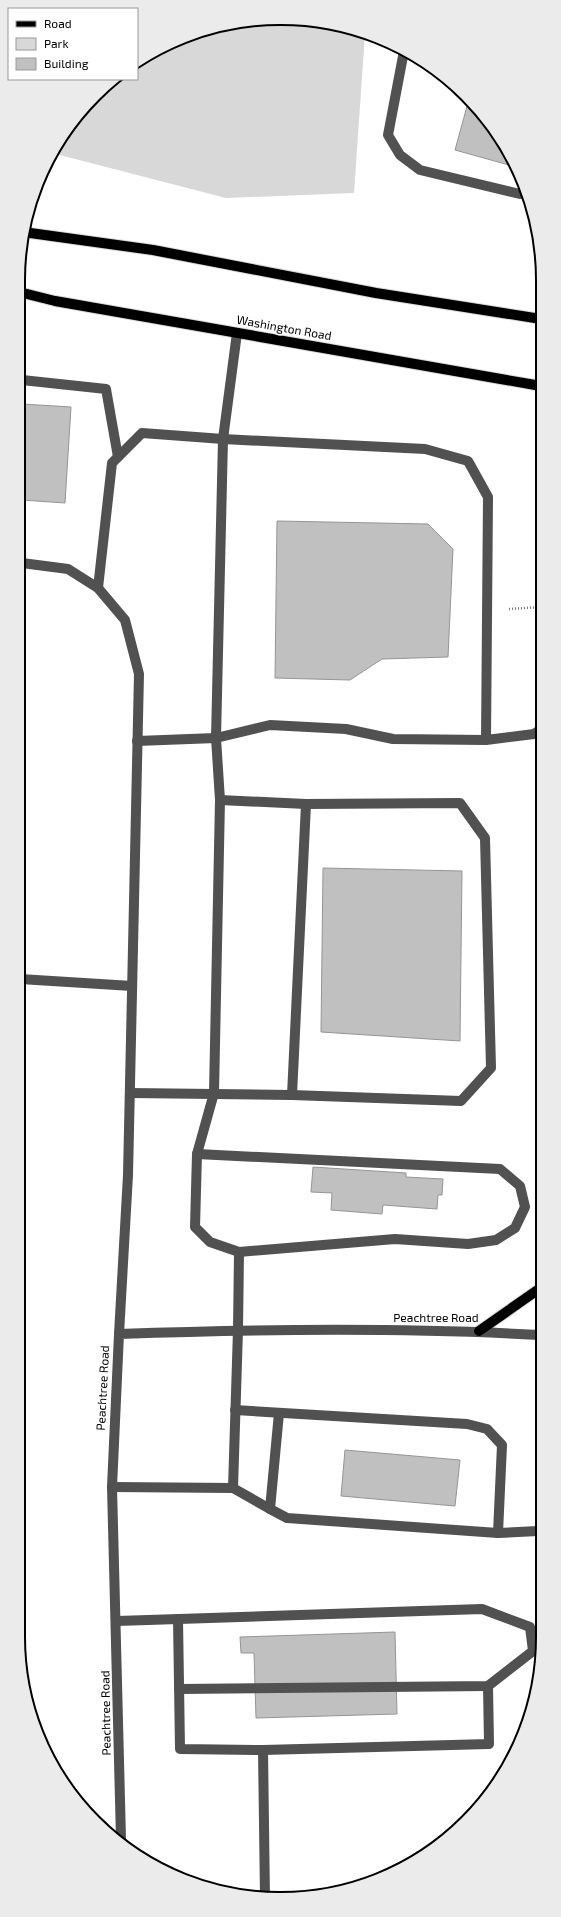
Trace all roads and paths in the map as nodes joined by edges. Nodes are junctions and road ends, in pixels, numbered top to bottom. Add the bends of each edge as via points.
1 (403, 56) edge
2 (521, 194) edge
3 (30, 233) edge
4 (25, 294) edge
5 (536, 317) edge
6 (237, 333) junction
7 (25, 380) edge
8 (536, 385) edge
9 (223, 439) junction
10 (118, 457) junction
11 (25, 563) edge
12 (98, 588) junction
13 (536, 607) edge
14 (487, 610) junction
15 (536, 733) edge
16 (216, 738) junction
17 (486, 740) junction
18 (137, 741) junction
19 (220, 800) junction
20 (306, 804) junction
21 (25, 979) edge
22 (132, 986) junction
23 (130, 1093) junction
24 (214, 1093) junction
25 (292, 1095) junction
26 (196, 1154) junction
27 (239, 1252) junction
28 (536, 1291) edge
29 (238, 1330) junction
30 (479, 1331) junction
31 (119, 1334) junction
32 (536, 1335) edge
33 (235, 1410) junction
34 (279, 1413) junction
35 (112, 1487) junction
36 (232, 1488) junction
37 (270, 1509) junction
38 (536, 1530) edge
39 (498, 1533) junction
40 (178, 1619) junction
41 (117, 1621) junction
42 (488, 1686) junction
43 (179, 1689) junction
44 (263, 1750) junction
45 (121, 1836) edge
46 (265, 1891) edge

1 - 2 lane via 388,135 400,155 420,170
3 - 5 main road via 153,250 376,294
4 - 6 main road, Washington Road
6 - 8 main road, Washington Road
6 - 9 lane
7 - 10 lane via 106,389
9 - 10 lane via 142,433
9 - 14 lane via 425,449 468,461 488,497
9 - 16 lane
10 - 12 lane via 112,463
11 - 12 lane via 68,568
12 - 18 lane via 125,620 132,646 139,674
13 - 14 path
14 - 17 lane
15 - 17 lane
16 - 17 lane via 270,725 346,729 393,739
16 - 18 lane
16 - 19 lane
18 - 22 lane
19 - 20 lane
19 - 24 lane
20 - 25 lane
20 - 25 lane via 460,803 485,838 491,1068 461,1101
21 - 22 lane
22 - 23 lane
23 - 24 lane
23 - 31 lane
24 - 25 lane
24 - 26 lane
26 - 27 lane via 195,1227 210,1242
26 - 27 lane via 500,1169 520,1186 525,1207 515,1228 496,1240 468,1244 395,1239
27 - 29 lane
28 - 30 main road
29 - 30 lane, Peachtree Road
29 - 31 lane, Peachtree Road
29 - 33 lane
30 - 32 lane, Peachtree Road
31 - 35 lane, Peachtree Road
33 - 34 lane
33 - 36 lane
34 - 37 lane
34 - 39 lane via 467,1424 487,1429 502,1445
35 - 36 lane
35 - 41 lane, Peachtree Road
36 - 37 lane
37 - 39 lane via 287,1518
38 - 39 lane
40 - 41 lane
40 - 42 lane via 482,1609 530,1628 533,1651
40 - 43 lane
41 - 45 lane, Peachtree Road
42 - 43 lane
42 - 44 lane via 489,1744
43 - 44 lane via 180,1749
44 - 46 lane

